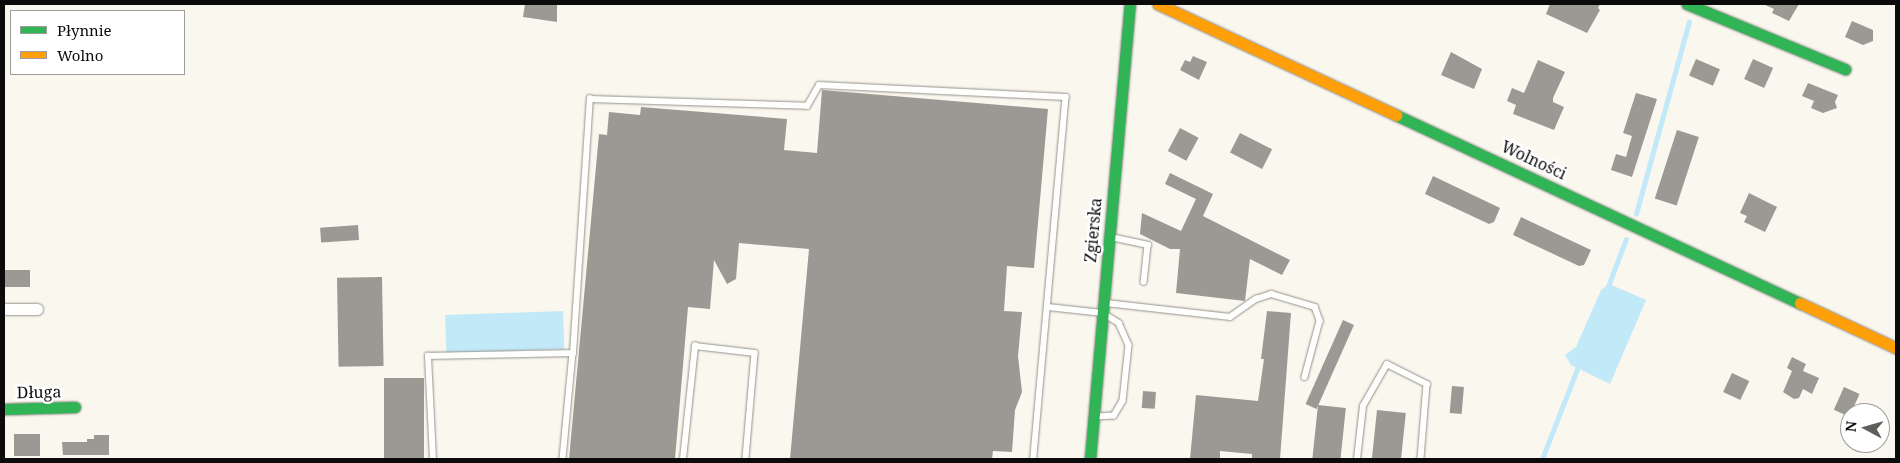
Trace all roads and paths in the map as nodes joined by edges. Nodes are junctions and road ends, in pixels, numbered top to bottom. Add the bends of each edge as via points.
1 (1130, 4) edge
2 (1158, 4) edge
3 (1687, 4) edge
4 (1845, 70) dead end
5 (1109, 236) junction
6 (1144, 282) dead end
7 (1048, 307) junction
8 (1103, 308) junction
9 (4, 309) edge
10 (37, 309) dead end
11 (1896, 348) edge
12 (573, 353) junction
13 (1305, 377) dead end
14 (75, 407) dead end
15 (4, 409) edge
16 (1094, 417) junction
17 (433, 459) edge
18 (563, 459) edge
19 (683, 459) edge
20 (746, 459) edge
21 (1034, 459) edge
22 (1090, 459) edge
23 (1357, 459) edge
24 (1421, 459) edge

1 - 5 street, Zgierska
2 - 11 street, Wolności
3 - 4 street
5 - 6 lane via 1148,245
5 - 8 street, Zgierska
7 - 8 lane
7 - 12 lane via 1066,97 819,85 807,106 590,99
7 - 21 lane
8 - 13 lane via 1230,317 1256,299 1271,294 1315,307 1320,321
8 - 16 street, Zgierska
8 - 16 lane via 1120,323 1129,345 1123,401 1114,416
9 - 10 street
12 - 17 lane via 428,356
12 - 18 lane
14 - 15 street, Długa
16 - 22 street, Zgierska
19 - 20 lane via 695,346 755,353
23 - 24 lane via 1363,406 1387,364 1427,384

